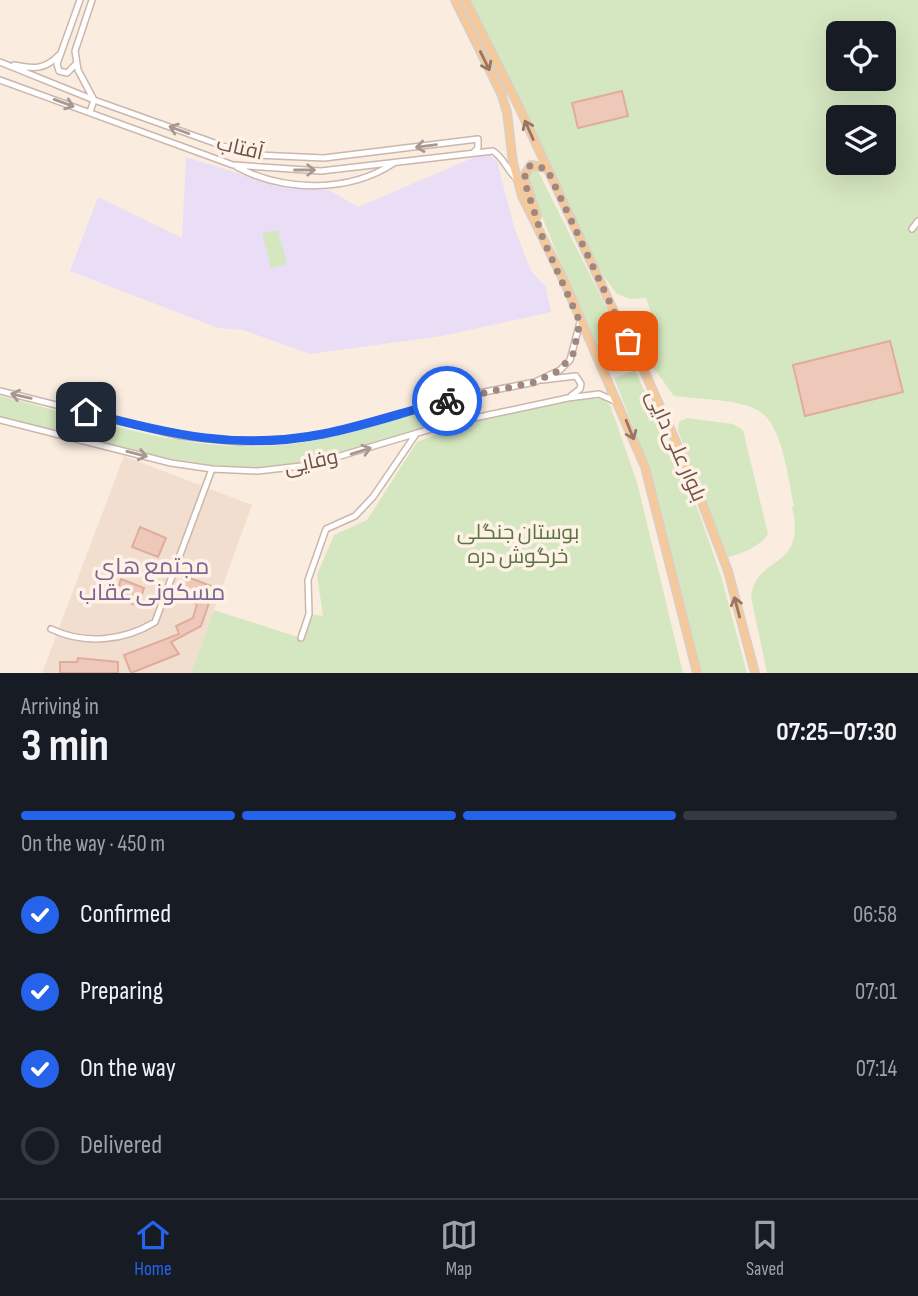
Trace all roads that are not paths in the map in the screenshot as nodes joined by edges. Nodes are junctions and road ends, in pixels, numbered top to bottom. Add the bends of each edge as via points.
1 (80, 0) edge
2 (92, 0) edge
3 (455, 0) edge
4 (465, 0) edge
5 (59, 55) junction
6 (2, 63) edge
7 (76, 64) junction
8 (0, 80) edge
9 (94, 100) junction
10 (90, 112) junction
11 (474, 152) junction
12 (397, 161) junction
13 (231, 164) junction
14 (547, 169) junction
15 (517, 179) junction
16 (918, 221) edge
17 (912, 229) dead end
18 (543, 239) junction
19 (580, 322) junction
20 (535, 382) junction
21 (0, 391) edge
22 (568, 398) junction
23 (618, 403) junction
24 (0, 420) edge
25 (416, 434) junction
26 (212, 469) junction
27 (51, 629) dead end
28 (301, 638) dead end
29 (697, 673) edge
30 (755, 673) edge

1 - 5 street
2 - 7 street via 76,44
3 -> 15 main road, بلوار علی دایی via 501,93
14 -> 4 main road, بلوار علی دایی
5 - 6 street via 41,68
5 - 7 street via 61,72 71,72
6 - 9 street, آفتاب
7 - 9 street
8 -> 10 street, آفتاب
9 - 10 street
11 -> 9 street, آفتاب via 478,139 324,158 257,155
10 - 13 street, آفتاب
11 - 12 street, آفتاب
11 - 15 street, آفتاب via 493,151 501,156
13 -> 12 street, آفتاب via 321,170
12 - 13 street via 377,175 307,186 259,179
14 - 18 main road via 531,165 524,176
30 -> 14 main road, بلوار علی دایی via 728,571 694,482
15 - 18 main road, بلوار علی دایی
16 - 17 street
18 - 19 main road, بلوار علی دایی
19 - 20 street, وفایی via 569,360 560,370
19 - 23 main road, بلوار علی دایی
20 -> 21 street, وفایی via 459,397 326,434 261,442 180,436
20 - 22 street via 576,376 580,389
22 - 23 street, وفایی via 599,394
22 - 25 street, وفایی
23 -> 29 main road, بلوار علی دایی via 645,467
24 -> 26 street, وفایی
26 -> 25 street, وفایی via 258,471 310,465
25 - 28 street via 373,497 355,516 326,529 308,580 309,614
26 - 27 street via 155,622 137,634 111,639 67,636

